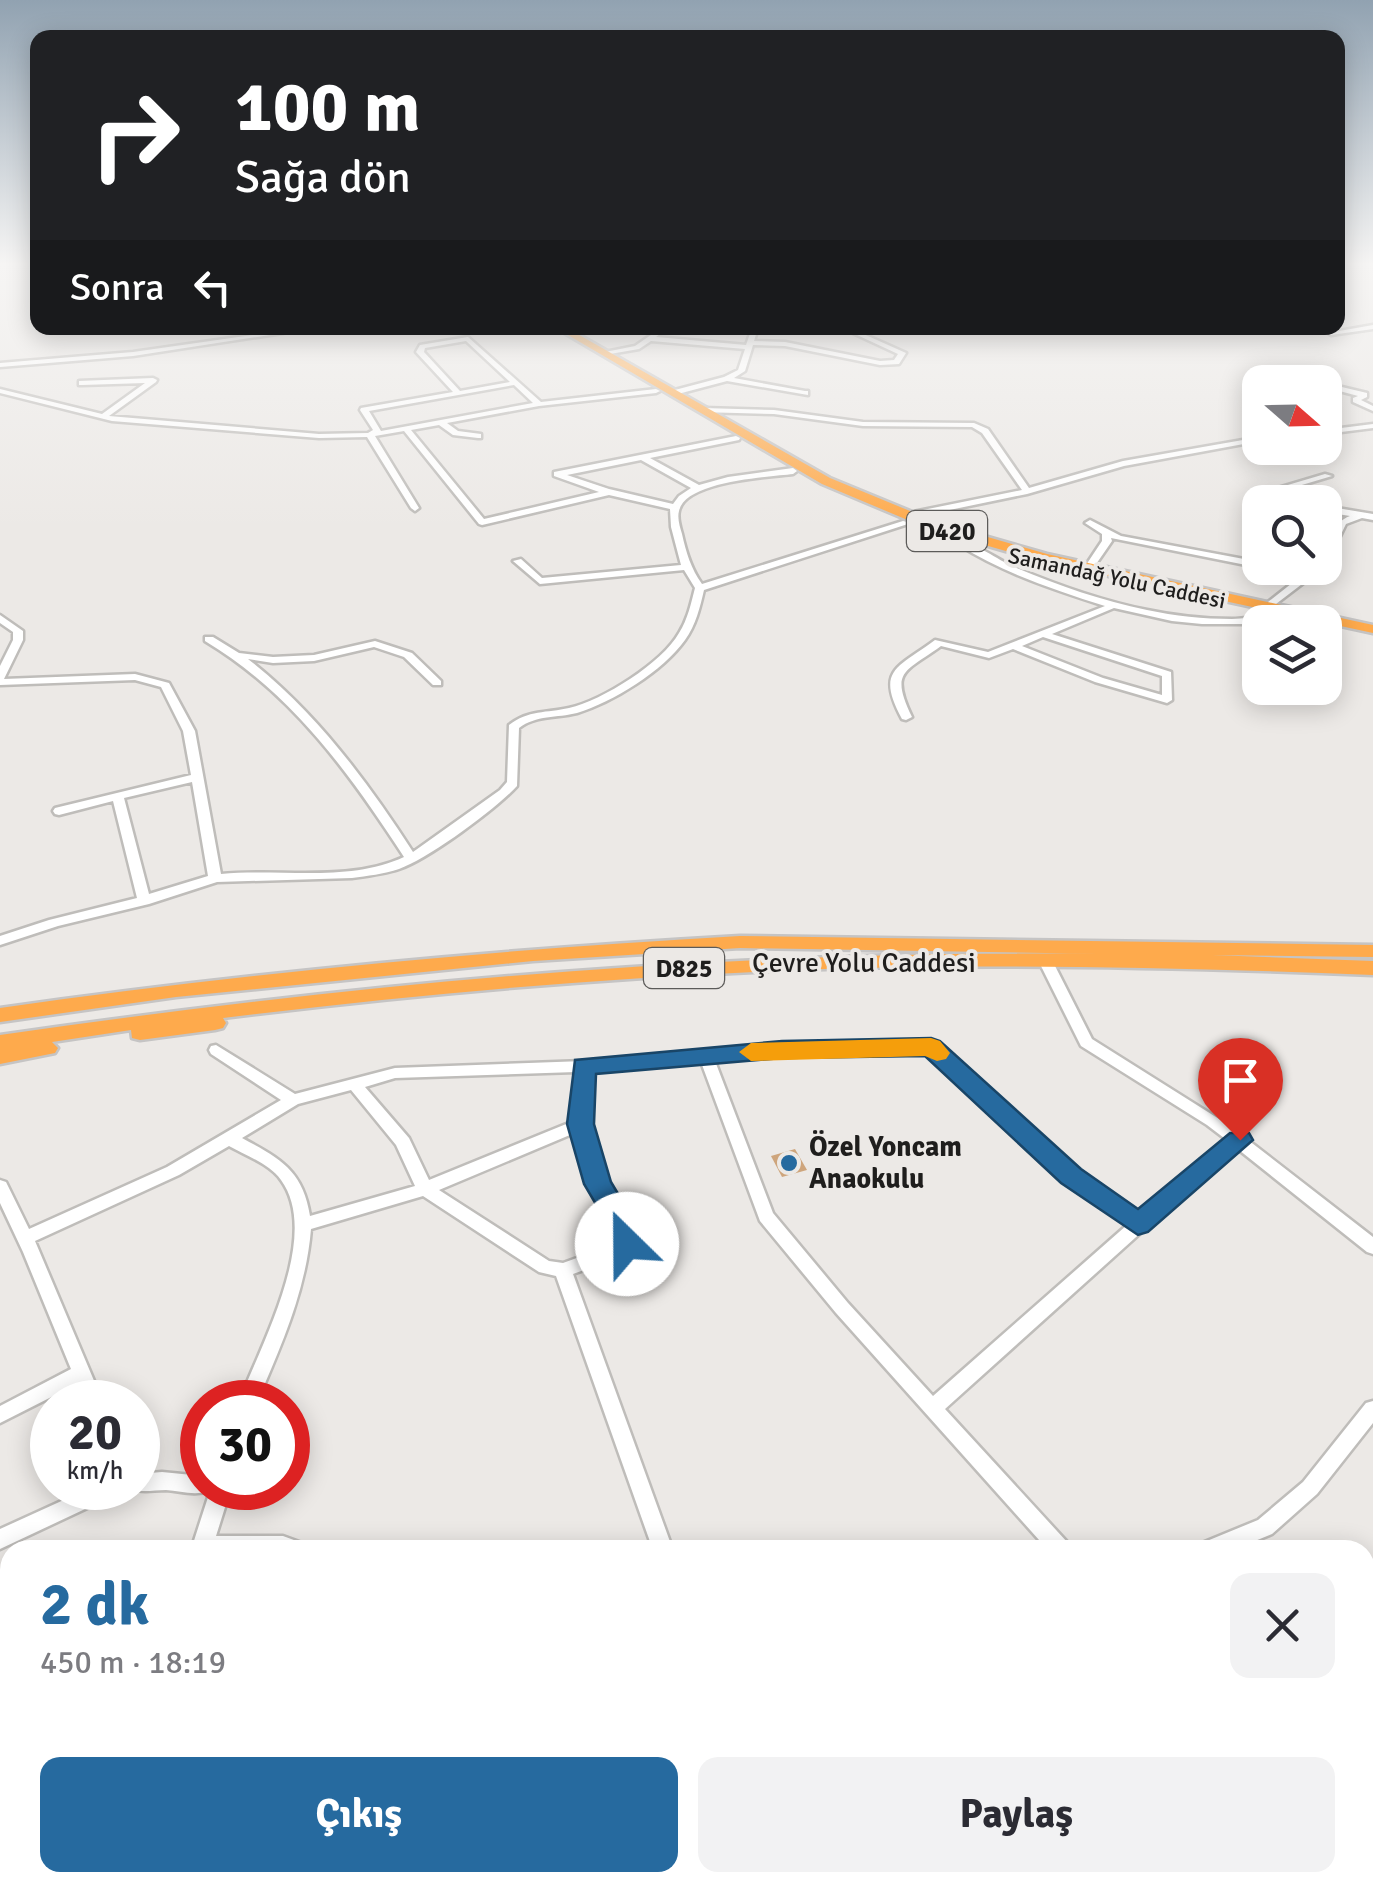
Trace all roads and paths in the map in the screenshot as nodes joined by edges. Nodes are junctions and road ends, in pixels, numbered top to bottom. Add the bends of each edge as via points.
1 (152, 351) edge
2 (420, 351) edge
3 (481, 351) edge
4 (587, 351) edge
5 (601, 351) edge
6 (615, 351) edge
7 (748, 351) edge
8 (821, 351) edge
9 (896, 351) edge
10 (604, 353) junction
11 (0, 366) edge
12 (727, 380) junction
13 (82, 383) dead end
14 (514, 384) junction
15 (1342, 389) edge
16 (656, 390) junction
17 (0, 391) edge
18 (456, 391) junction
19 (674, 393) junction
20 (804, 393) dead end
21 (539, 404) junction
22 (1373, 409) edge
23 (703, 410) junction
24 (104, 416) junction
25 (442, 423) junction
26 (1373, 426) edge
27 (407, 430) junction
28 (1342, 430) edge
29 (370, 435) junction
30 (478, 436) dead end
31 (736, 438) junction
32 (1242, 442) edge
33 (641, 456) junction
34 (793, 471) junction
35 (1328, 476) dead end
36 (1294, 485) edge
37 (698, 488) junction
38 (1027, 491) junction
39 (609, 492) junction
40 (675, 507) junction
41 (415, 508) dead end
42 (1342, 512) edge
43 (1367, 516) edge
44 (906, 520) junction
45 (1342, 522) edge
46 (1090, 524) dead end
47 (1106, 533) junction
48 (962, 543) junction
49 (518, 561) dead end
50 (1242, 562) edge
51 (687, 567) junction
52 (1089, 568) junction
53 (1296, 585) edge
54 (700, 588) junction
55 (1272, 604) junction
56 (1242, 605) edge
57 (1110, 607) junction
58 (0, 618) edge
59 (1242, 620) edge
60 (1342, 627) edge
61 (1040, 633) junction
62 (1373, 633) edge
63 (209, 639) dead end
64 (1010, 645) junction
65 (242, 655) junction
66 (0, 679) edge
67 (437, 683) dead end
68 (906, 718) dead end
69 (196, 778) junction
70 (118, 797) junction
71 (59, 811) dead end
72 (411, 858) junction
73 (215, 878) junction
74 (144, 901) junction
75 (0, 941) edge
76 (1373, 951) edge
77 (468, 961) junction
78 (1046, 962) junction
79 (1373, 968) edge
80 (394, 992) junction
81 (0, 1002) edge
82 (0, 1016) edge
83 (0, 1042) edge
84 (216, 1050) dead end
85 (0, 1056) edge
86 (706, 1056) junction
87 (584, 1066) junction
88 (354, 1084) junction
89 (293, 1100) junction
90 (580, 1124) junction
91 (228, 1138) junction
92 (1240, 1140) junction
93 (0, 1186) edge
94 (426, 1189) junction
95 (305, 1224) junction
96 (1138, 1224) junction
97 (25, 1238) junction
98 (1373, 1247) edge
99 (563, 1270) junction
100 (82, 1373) junction
101 (85, 1380) edge
102 (257, 1380) edge
103 (934, 1407) junction
104 (1373, 1409) edge
105 (0, 1415) edge
106 (63, 1510) edge
107 (214, 1510) edge
108 (0, 1539) edge
109 (205, 1540) edge
110 (660, 1540) edge
111 (1051, 1540) edge
112 (1237, 1540) edge

1 - 11 street
2 - 18 street
3 - 14 street
4 - 16 highway, Samandağ Yolu Caddesi / D420
5 - 10 highway, Samandağ Yolu Caddesi / D420
6 - 10 street
7 - 12 street via 741,371
8 - 9 street via 880,363 896,362 902,354
10 - 19 highway, Samandağ Yolu Caddesi / D420
12 - 19 street
12 - 20 street
13 - 24 street via 153,380
14 - 18 street
14 - 21 street
15 - 22 street via 1364,395 1356,400
16 - 21 street
16 - 31 highway, Samandağ Yolu Caddesi / D420
17 - 24 street
18 - 29 street via 364,410 377,430
19 - 23 highway, Samandağ Yolu Caddesi / D420
21 - 25 street
23 - 38 street via 863,424 974,425 985,430
23 - 44 highway, Samandağ Yolu Caddesi / D420
24 - 29 street via 275,435
25 - 27 street
25 - 30 street
26 - 28 street
27 - 29 street
27 - 39 street via 482,522
29 - 41 street
31 - 33 street
31 - 34 highway, Samandağ Yolu Caddesi / D420
32 - 38 street via 1123,464
33 - 37 street
33 - 39 street via 557,474
34 - 37 street
34 - 44 highway, Samandağ Yolu Caddesi / D420
35 - 36 street
37 - 40 street
38 - 44 street
39 - 40 street
40 - 51 street
42 - 43 street
43 - 45 street
44 - 48 highway, Samandağ Yolu Caddesi / D420
44 - 52 highway, Samandağ Yolu Caddesi / D420
44 - 54 street
46 - 47 street
47 - 50 street
47 - 52 street
48 - 56 highway, Samandağ Yolu Caddesi / D420
48 - 57 street
49 - 51 street via 540,581
51 - 54 street
52 - 55 highway, Samandağ Yolu Caddesi / D420
53 - 55 street
54 - 72 street via 684,634 660,660 572,711 526,715 514,727 513,783
55 - 62 highway, Samandağ Yolu Caddesi / D420
57 - 59 street via 1175,621
57 - 61 street
58 - 66 street via 18,631 18,640
60 - 62 highway, Samandağ Yolu Caddesi / D420
61 - 64 street
61 - 64 street via 1167,674 1167,700
63 - 65 street
64 - 68 street via 989,655 938,642 907,662 893,680
65 - 67 street via 314,658 375,644 408,655
65 - 72 street via 310,723
66 - 69 street via 154,679 165,685 188,731
69 - 70 street
69 - 73 street
70 - 71 street
70 - 74 street
72 - 73 street via 380,870
73 - 74 street
74 - 75 street
76 - 77 highway, Çevre Yolu Caddesi / D825 via 740,942
77 - 81 highway via 285,968
77 - 82 highway, Çevre Yolu Caddesi / D825 via 176,990
78 - 79 highway, Çevre Yolu Caddesi / D825
78 - 80 highway, Çevre Yolu Caddesi / D825 via 752,964
78 - 92 street via 1086,1042
80 - 83 highway, Çevre Yolu Caddesi / D825 via 178,1013
80 - 85 highway
84 - 89 street
86 - 87 street
86 - 96 street via 931,1047 1071,1176
86 - 103 street via 766,1216
87 - 88 street via 395,1073
87 - 90 street
88 - 89 street
88 - 94 street via 403,1142
89 - 91 street
90 - 94 street
90 - 99 street via 598,1184 628,1234 627,1244
91 - 95 street via 286,1173
91 - 97 street via 173,1171
92 - 96 street
92 - 98 street
93 - 97 street
94 - 95 street
94 - 99 street via 545,1267
95 - 102 street via 290,1301
96 - 103 street
97 - 100 street
99 - 110 street
100 - 101 street
100 - 105 street
103 - 111 street
104 - 112 street via 1310,1488
106 - 108 street
107 - 109 street

